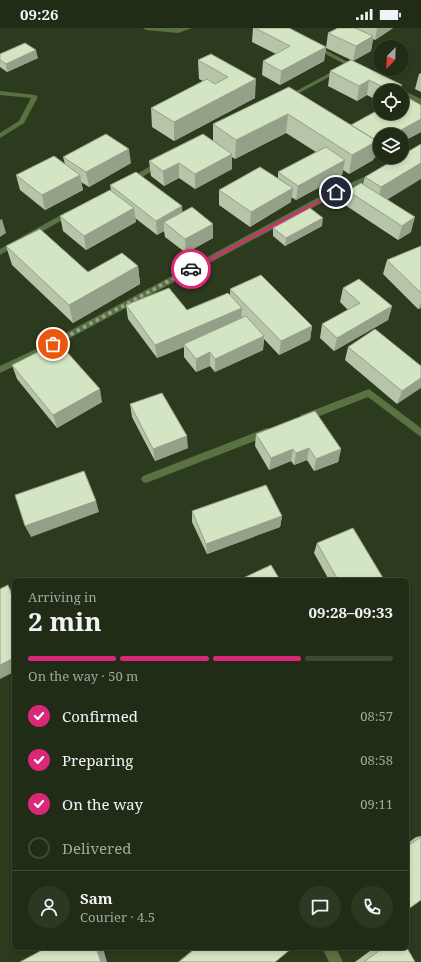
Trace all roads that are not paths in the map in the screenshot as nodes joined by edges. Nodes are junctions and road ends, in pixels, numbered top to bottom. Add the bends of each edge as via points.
1 (146, 28) edge
2 (189, 28) edge
3 (304, 41) edge
4 (350, 65) junction
5 (362, 71) edge
6 (0, 93) edge
7 (409, 96) edge
8 (280, 100) edge
9 (421, 102) edge
10 (0, 136) edge
11 (169, 158) edge
12 (386, 170) edge
13 (121, 185) edge
14 (80, 207) edge
15 (0, 252) edge
16 (0, 370) edge
17 (295, 422) edge
18 (280, 427) edge
19 (421, 433) edge
20 (146, 479) dead end
21 (330, 950) edge
22 (336, 962) edge

1 - 2 street via 178,31
3 - 4 street
4 - 5 street
4 - 8 street
6 - 10 street via 35,97 22,122
7 - 9 street
11 - 13 street
12 - 16 street via 322,199
14 - 15 street
17 - 19 street via 369,393
18 - 20 street
21 - 22 street

